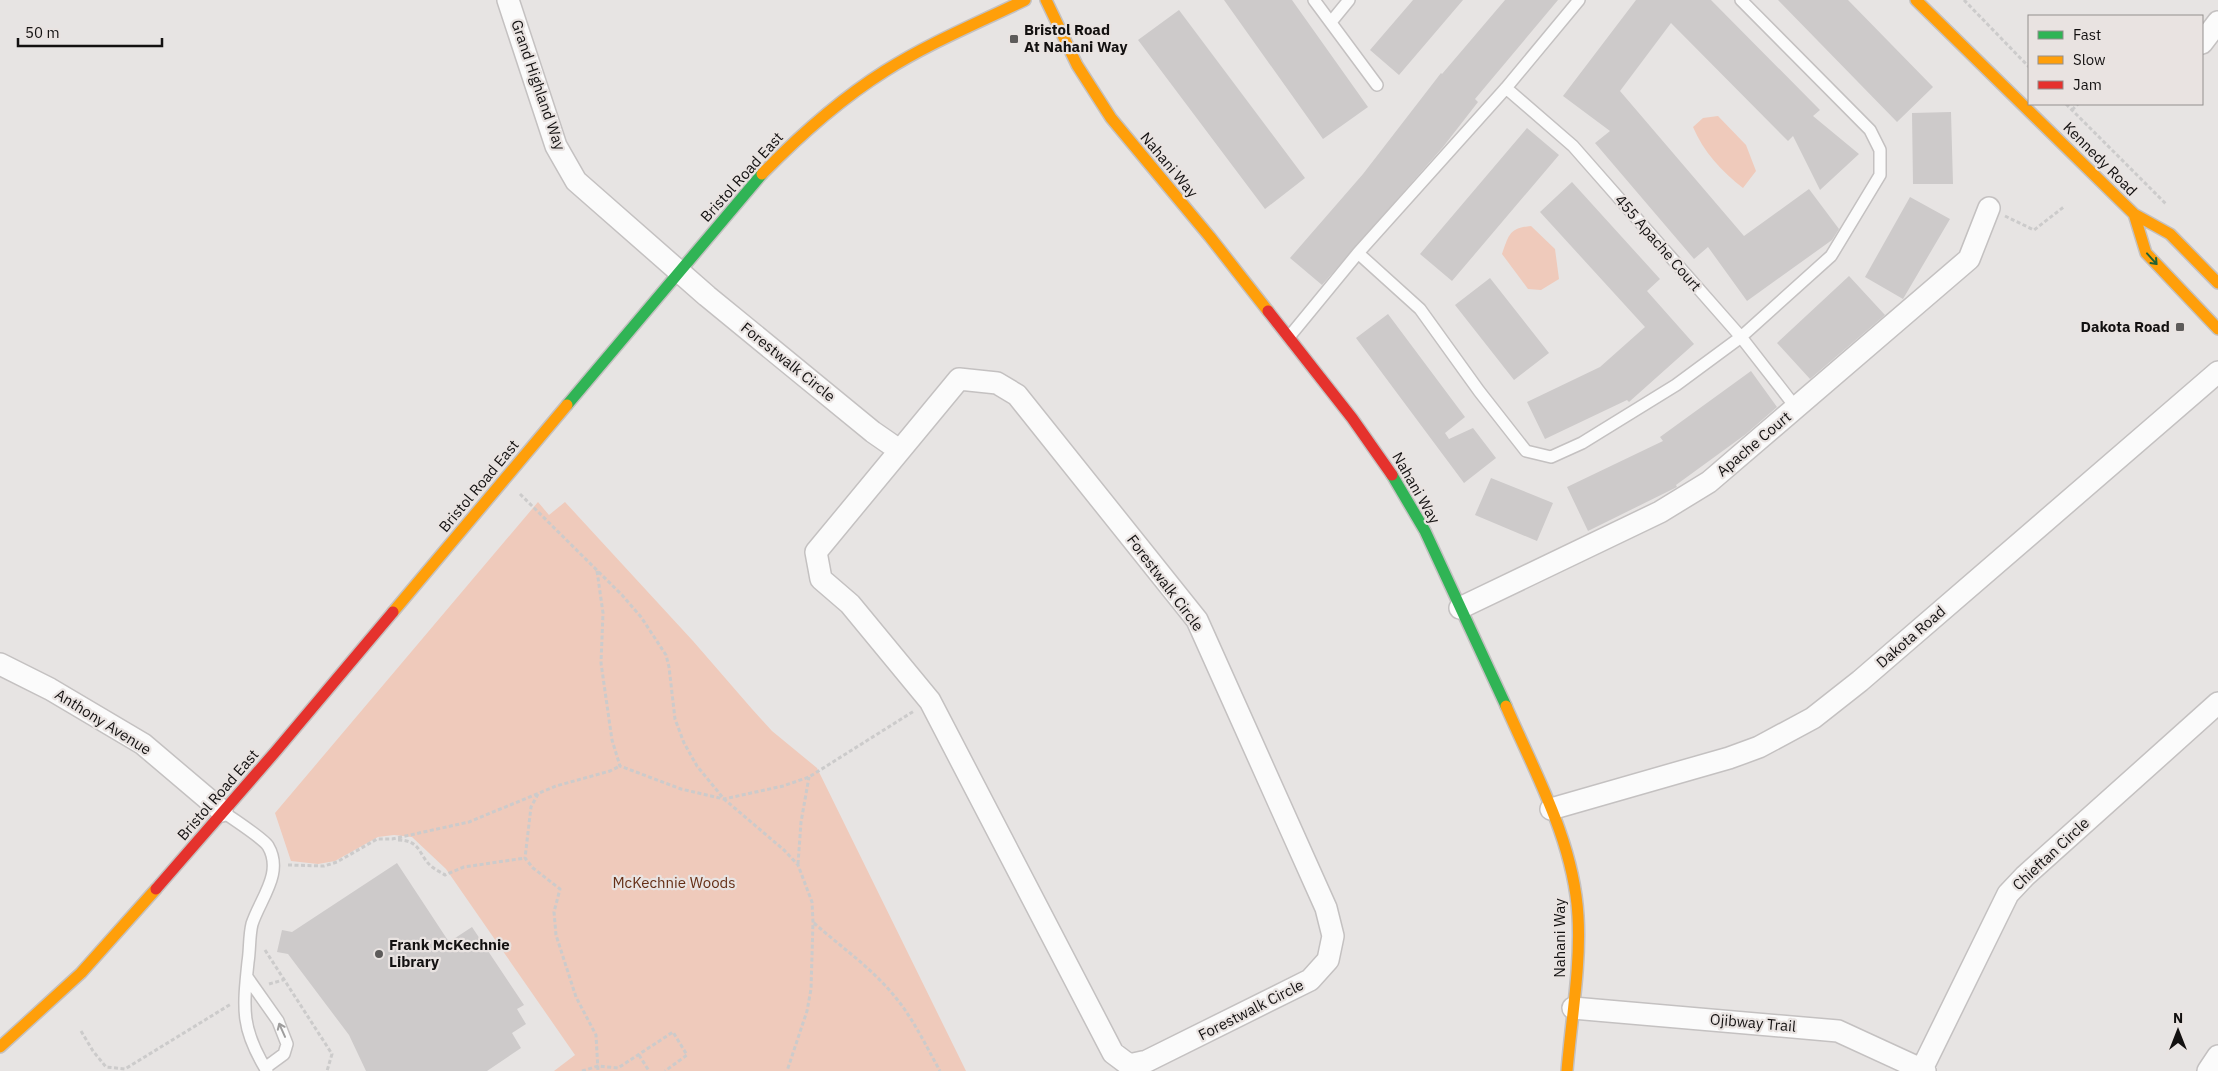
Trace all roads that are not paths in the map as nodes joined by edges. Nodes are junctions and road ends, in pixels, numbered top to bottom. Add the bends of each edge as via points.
1 (508, 0) edge
2 (1025, 0) edge
3 (1046, 0) edge
4 (1314, 0) edge
5 (1349, 0) edge
6 (1579, 0) edge
7 (1741, 0) edge
8 (1916, 0) edge
9 (1331, 22) junction
10 (2218, 22) edge
11 (2203, 42) edge
12 (1377, 85) dead end
13 (1506, 88) junction
14 (1989, 208) road end
15 (2134, 214) junction
16 (1358, 253) junction
17 (679, 272) junction
18 (2218, 284) edge
19 (2218, 329) edge
20 (1289, 337) junction
21 (1741, 337) junction
22 (2218, 372) edge
23 (1797, 409) junction
24 (899, 450) junction
25 (1460, 608) junction
26 (0, 664) edge
27 (2218, 703) edge
28 (1551, 809) junction
29 (222, 811) junction
30 (250, 992) junction
31 (1573, 1008) junction
32 (0, 1047) edge
33 (2218, 1056) edge
34 (266, 1069) edge
35 (1923, 1070) edge
36 (1568, 1071) edge
37 (2208, 1071) edge

1 - 17 street, Grand Highland Way via 556,146 576,181
2 - 17 street, Bristol Road East via 907,58 820,118 753,183
3 - 20 street, Nahani Way via 1077,65 1111,118
4 - 9 lane
5 - 9 lane
6 - 13 lane
7 - 21 lane via 1870,130 1880,150 1880,175 1830,256
8 - 15 street, Kennedy Road
9 - 12 lane
10 - 11 street
13 - 16 lane
13 - 21 lane, 455 Apache Court via 1573,146
14 - 23 street, Apache Court via 1969,259
15 - 18 street, Kennedy Road via 2170,234
15 -> 19 street, Kennedy Road via 2146,253
16 - 20 lane
16 - 21 lane via 1420,309 1526,451 1551,457 1582,443 1676,385
17 - 24 street, Forestwalk Circle
17 - 29 street, Bristol Road East
20 - 25 street, Nahani Way via 1391,473 1424,531
21 - 23 lane, 455 Apache Court
22 - 28 street, Dakota Road via 1813,718 1768,743 1729,758
23 - 25 street, Apache Court via 1710,482 1678,502
24 - 24 street, Forestwalk Circle via 816,552 821,579 850,604 930,701 1113,1054 1129,1065 1147,1062 1310,980 1328,960 1332,936 1326,908 1197,620 1017,396 997,383 959,380
25 - 28 street, Nahani Way
26 - 29 street, Anthony Avenue via 143,744
27 - 35 street, Chieftan Circle via 2008,894
28 - 31 street, Nahani Way via 1565,843 1578,916
29 - 30 lane via 267,845 273,864 270,884 252,925 247,977
29 - 32 street, Bristol Road East via 91,963
30 - 34 lane via 245,1022 253,1049
34 -> 30 lane via 284,1054 288,1044 278,1021
31 - 35 street, Ojibway Trail via 1838,1031
31 - 36 street, Nahani Way
33 - 37 street

